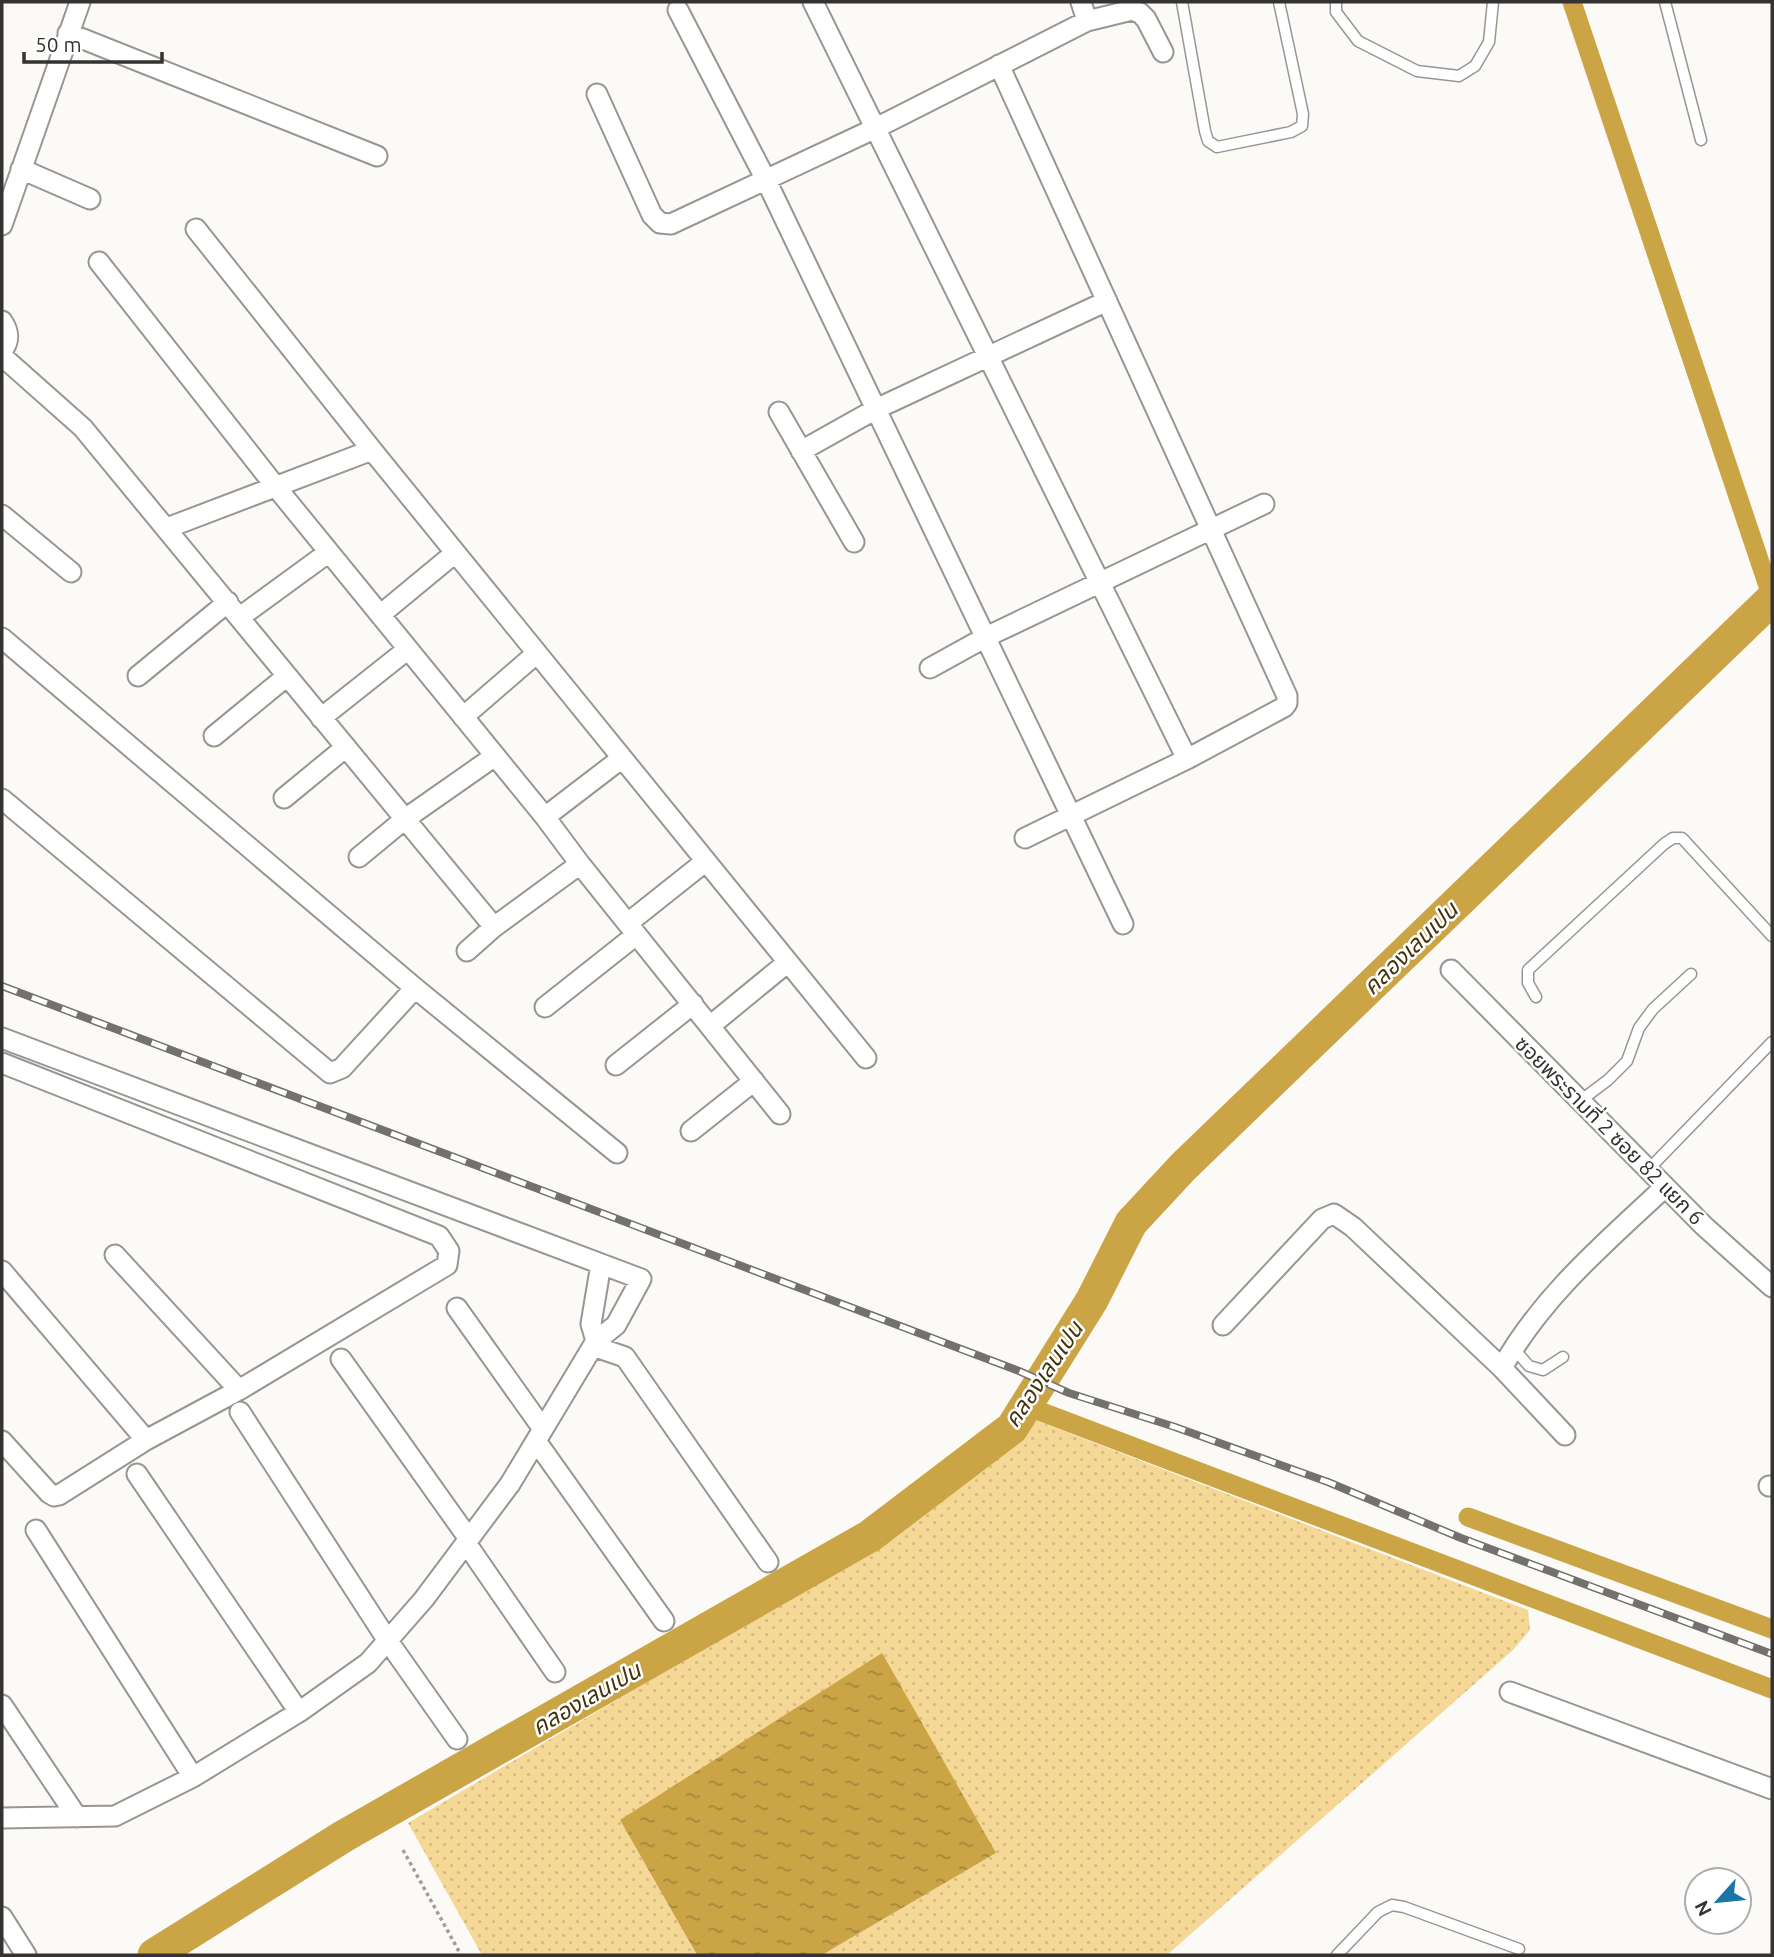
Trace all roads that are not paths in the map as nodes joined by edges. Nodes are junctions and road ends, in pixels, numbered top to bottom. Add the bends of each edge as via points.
1 (80, 2) edge
2 (813, 2) edge
3 (1182, 2) edge
4 (1279, 2) edge
5 (1336, 2) edge
6 (1493, 2) edge
7 (1664, 2) edge
8 (678, 10) dead end
9 (1084, 11) edge
10 (68, 33) junction
11 (1163, 52) dead end
12 (999, 65) junction
13 (597, 94) dead end
14 (876, 128) junction
15 (1701, 141) dead end
16 (377, 156) dead end
17 (21, 169) junction
18 (766, 180) junction
19 (90, 199) dead end
20 (2, 225) edge
21 (196, 229) dead end
22 (99, 262) dead end
23 (1107, 301) junction
24 (2, 321) edge
25 (2, 353) edge
26 (988, 355) junction
27 (876, 409) junction
28 (779, 412) dead end
29 (372, 450) junction
30 (801, 451) junction
31 (276, 486) junction
32 (1264, 504) dead end
33 (2, 514) edge
34 (167, 528) junction
35 (1211, 530) junction
36 (854, 542) dead end
37 (329, 552) junction
38 (455, 553) junction
39 (71, 572) dead end
40 (1100, 582) junction
41 (228, 602) junction
42 (380, 615) junction
43 (240, 617) junction
44 (986, 637) junction
45 (2, 638) edge
46 (408, 649) junction
47 (537, 653) junction
48 (930, 668) dead end
49 (138, 676) dead end
50 (287, 676) junction
51 (463, 716) junction
52 (321, 718) junction
53 (214, 736) dead end
54 (346, 747) junction
55 (495, 756) junction
56 (622, 758) junction
57 (1187, 759) junction
58 (284, 798) dead end
59 (2, 799) edge
60 (1071, 815) junction
61 (545, 817) junction
62 (405, 819) junction
63 (1025, 838) dead end
64 (359, 857) dead end
65 (706, 861) junction
66 (580, 864) junction
67 (1123, 924) dead end
68 (494, 927) junction
69 (632, 929) junction
70 (1772, 936) edge
71 (467, 951) dead end
72 (788, 962) junction
73 (1451, 970) dead end
74 (1691, 974) dead end
75 (415, 988) junction
76 (1536, 997) dead end
77 (693, 1004) junction
78 (545, 1007) dead end
79 (710, 1026) junction
80 (2, 1038) edge
81 (1772, 1042) edge
82 (866, 1058) dead end
83 (2, 1063) edge
84 (616, 1066) dead end
85 (754, 1081) junction
86 (1580, 1101) junction
87 (780, 1114) dead end
88 (691, 1131) dead end
89 (617, 1153) dead end
90 (1648, 1170) junction
91 (1665, 1187) junction
92 (115, 1255) dead end
93 (601, 1264) junction
94 (2, 1271) edge
95 (1772, 1287) edge
96 (457, 1308) dead end
97 (1223, 1325) dead end
98 (594, 1343) junction
99 (1513, 1348) junction
100 (1563, 1357) dead end
101 (341, 1359) dead end
102 (1502, 1368) junction
103 (239, 1391) junction
104 (240, 1412) dead end
105 (539, 1435) junction
106 (1565, 1435) dead end
107 (146, 1440) junction
108 (2, 1441) edge
109 (137, 1474) dead end
110 (36, 1530) dead end
111 (468, 1541) junction
112 (768, 1562) dead end
113 (664, 1622) dead end
114 (388, 1641) junction
115 (555, 1672) dead end
116 (1510, 1692) dead end
117 (2, 1705) edge
118 (299, 1712) junction
119 (457, 1738) dead end
120 (193, 1777) junction
121 (1772, 1789) edge
122 (77, 1817) junction
123 (2, 1818) edge
124 (2, 1917) edge
125 (1519, 1949) dead end
126 (26, 1955) edge
127 (1337, 1955) edge

1 - 10 street
2 - 14 street
3 - 4 lane via 1205,131 1208,141 1217,147 1302,126
5 - 6 lane via 1336,12 1358,41 1417,71 1459,76 1475,66 1489,42
7 - 15 lane
8 - 18 street
9 - 11 street via 1140,13
9 - 12 street
10 - 16 street
10 - 17 street
12 - 14 street
12 - 23 street
13 - 18 street via 652,215 660,223 671,224
14 - 18 street
14 - 26 street
17 - 19 street
17 - 20 street
18 - 27 street
21 - 29 street
22 - 31 street
23 - 26 street
23 - 35 street
24 - 25 street via 8,334
25 - 34 street via 77,421
26 - 27 street
26 - 40 street
27 - 30 street
27 - 44 street
28 - 30 street
29 - 31 street
29 - 38 street
30 - 36 street
31 - 34 street
31 - 37 street
32 - 35 street
33 - 39 street
34 - 41 street
35 - 40 street
35 - 57 street via 1287,703
37 - 42 street
37 - 43 street
38 - 42 street
38 - 47 street
40 - 44 street
40 - 57 street
41 - 43 street
41 - 49 street
42 - 46 street
43 - 50 street
44 - 48 street
44 - 60 street
45 - 75 street
46 - 51 street
46 - 52 street
47 - 51 street
47 - 56 street
50 - 52 street
50 - 53 street
51 - 55 street
52 - 54 street
54 - 58 street
54 - 62 street
55 - 61 street
55 - 62 street
56 - 61 street
56 - 65 street
57 - 60 street
59 - 75 street via 330,1073 342,1068
60 - 63 street
60 - 67 street
61 - 66 street
62 - 64 street
62 - 68 street
65 - 69 street
65 - 72 street
66 - 68 street
66 - 69 street
68 - 71 street
69 - 77 street
69 - 78 street
70 - 76 lane via 1682,838 1673,838 1528,970 1528,983
72 - 79 street
72 - 82 street
73 - 86 street, ซอยพระรามที่ 2 ซอย 82 แยก 6
74 - 86 lane via 1639,1028 1627,1061
75 - 89 street
77 - 79 street
77 - 84 street
79 - 85 street
80 - 93 street
81 - 90 lane
83 - 103 street via 439,1236 449,1251 447,1265
85 - 87 street
85 - 88 street
86 - 90 street, ซอยพระรามที่ 2 ซอย 82 แยก 6
90 - 91 street, ซอยพระรามที่ 2 ซอย 82 แยก 6
91 - 95 street, ซอยพระรามที่ 2 ซอย 82 แยก 6
91 - 99 street via 1567,1279
92 - 103 street
93 - 98 street via 591,1324
93 - 98 street via 641,1279 616,1325
94 - 107 street
96 - 105 street
97 - 102 street via 1322,1219 1334,1214
98 - 105 street
98 - 112 street via 625,1357
99 - 100 lane via 1530,1366 1543,1370
99 - 102 street
101 - 111 street
102 - 106 street
103 - 107 street
104 - 114 street
105 - 111 street
105 - 113 street
107 - 108 street via 54,1496
109 - 118 street
110 - 120 street
111 - 114 street
111 - 115 street
114 - 118 street via 368,1663
114 - 119 street
116 - 121 street
117 - 122 street
118 - 120 street
120 - 122 street via 115,1816
122 - 123 street
124 - 126 street
125 - 127 lane via 1392,1905 1378,1912

